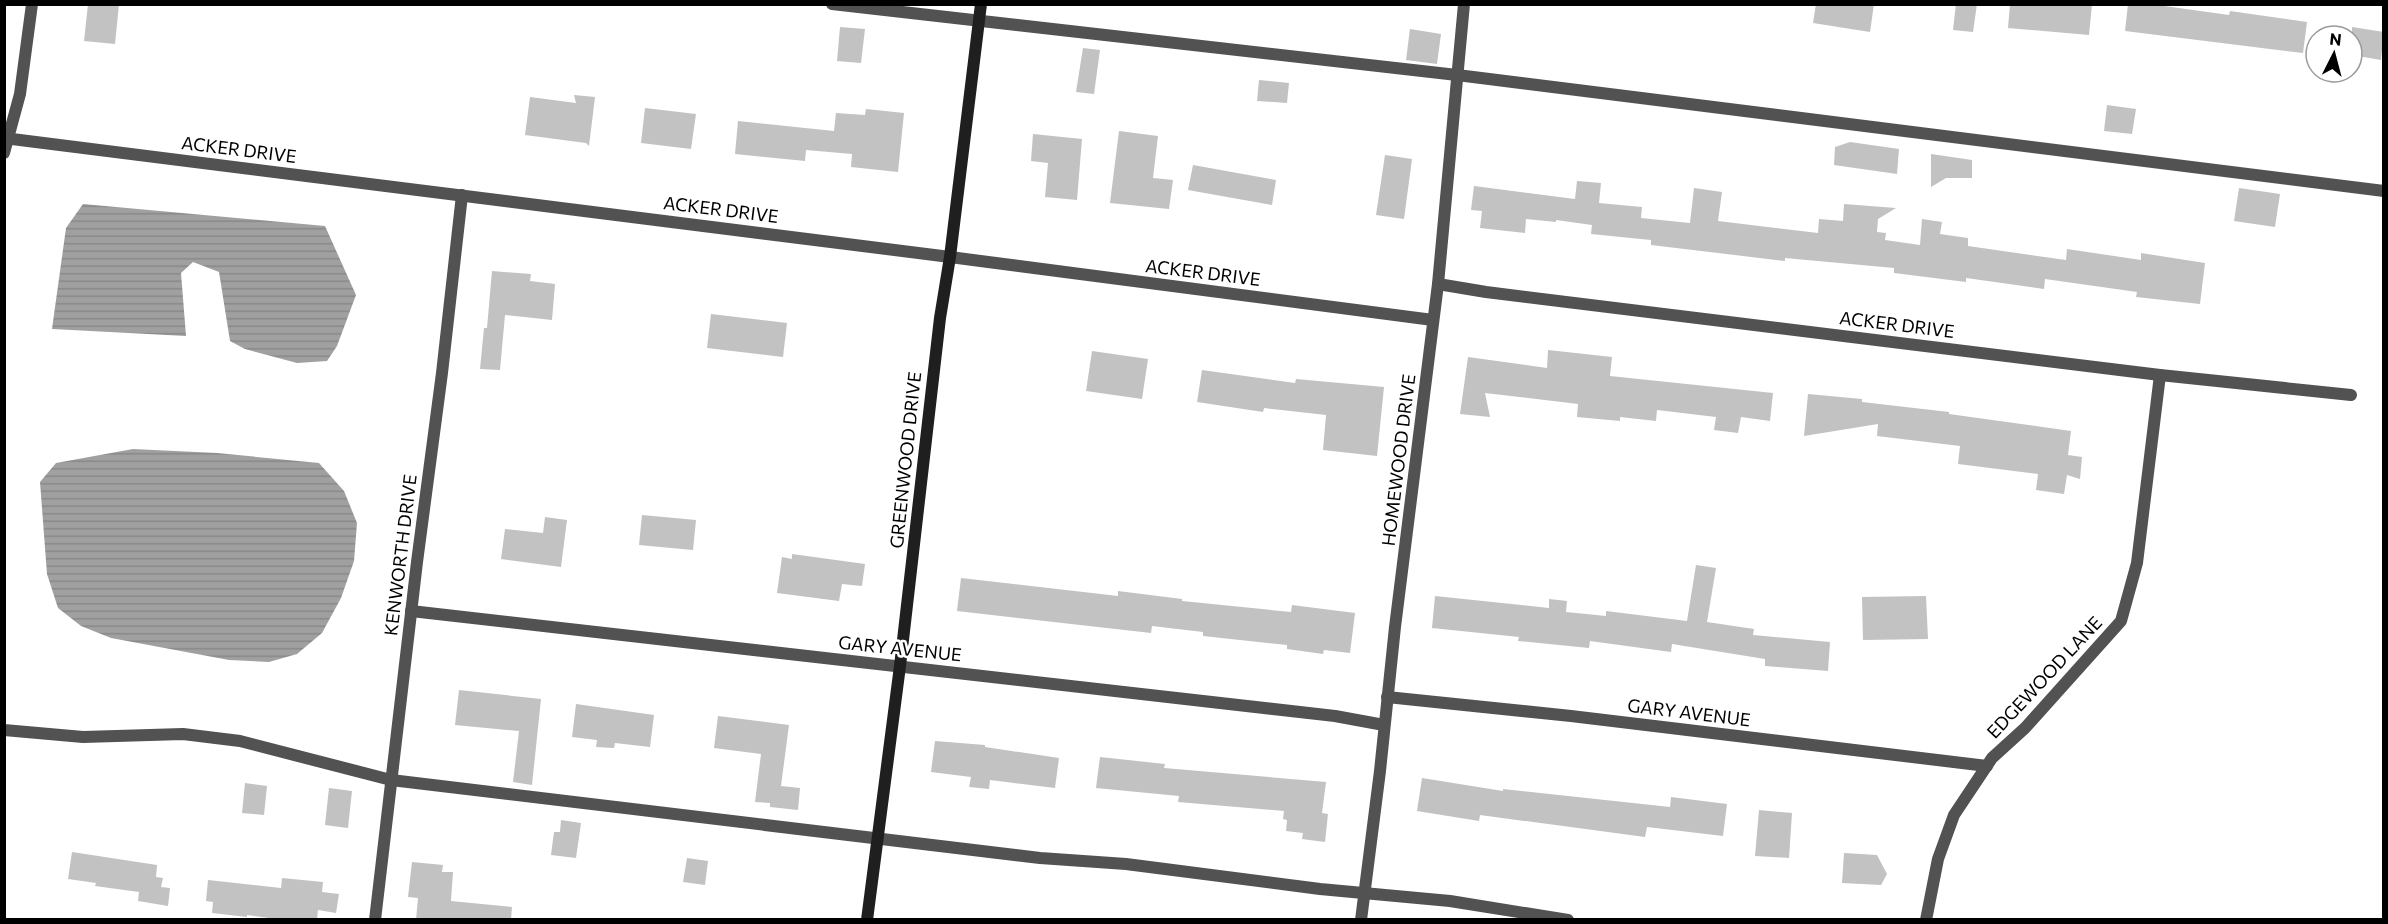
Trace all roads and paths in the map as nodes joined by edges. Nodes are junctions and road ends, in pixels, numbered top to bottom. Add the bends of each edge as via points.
1 (32, 4) edge
2 (832, 4) edge
3 (981, 4) edge
4 (1464, 4) edge
5 (979, 22) junction
6 (1457, 75) junction
7 (7, 139) edge
8 (4, 153) edge
9 (2384, 191) edge
10 (462, 195) junction
11 (950, 257) junction
12 (1438, 284) junction
13 (1433, 320) junction
14 (2160, 375) junction
15 (2352, 395) dead end
16 (411, 611) junction
17 (900, 666) junction
18 (1387, 697) junction
19 (1384, 725) junction
20 (4, 730) edge
21 (1987, 766) junction
22 (391, 780) junction
23 (878, 839) junction
24 (1364, 893) junction
25 (375, 920) edge
26 (867, 920) edge
27 (1361, 920) edge
28 (1568, 920) edge
29 (1926, 920) edge

1 - 7 street via 20,94
2 - 5 street
3 - 5 street, GREENWOOD DRIVE
4 - 6 street, HOMEWOOD DRIVE
5 - 6 street
5 - 11 street, GREENWOOD DRIVE
6 - 9 street
6 - 12 street, HOMEWOOD DRIVE
7 - 8 street
7 - 10 street, ACKER DRIVE
10 - 11 street, ACKER DRIVE
10 - 16 street, KENWORTH DRIVE
11 - 13 street, ACKER DRIVE
11 - 17 street, GREENWOOD DRIVE
12 - 13 street, HOMEWOOD DRIVE
12 - 14 street, ACKER DRIVE
13 - 18 street, HOMEWOOD DRIVE
14 - 15 street, ACKER DRIVE
14 - 21 street, EDGEWOOD LANE via 2137,563 2121,621
16 - 17 street, GARY AVENUE
16 - 22 street, KENWORTH DRIVE
17 - 19 street, GARY AVENUE via 1335,716
17 - 23 street, GREENWOOD DRIVE
18 - 19 street, HOMEWOOD DRIVE
18 - 21 street, GARY AVENUE
19 - 24 street, HOMEWOOD DRIVE
20 - 22 street via 83,737 183,734 229,740
21 - 29 street, EDGEWOOD LANE via 1954,815 1938,859
22 - 23 street
22 - 25 street, KENWORTH DRIVE
23 - 24 street
23 - 26 street, GREENWOOD DRIVE
24 - 27 street, HOMEWOOD DRIVE
24 - 28 street via 1450,901

